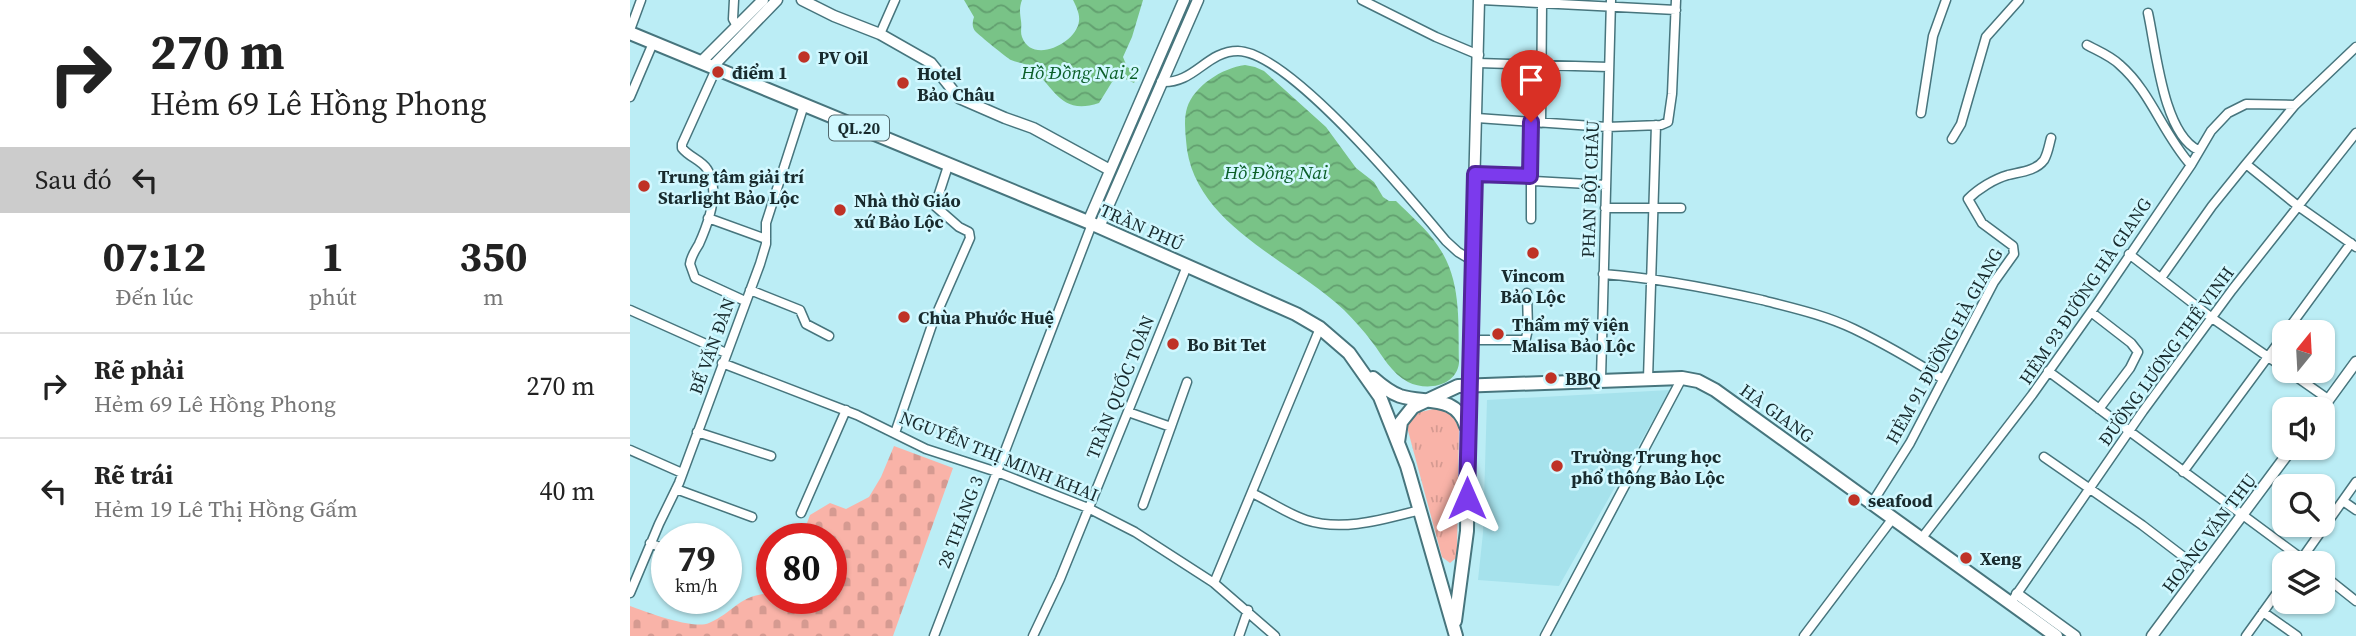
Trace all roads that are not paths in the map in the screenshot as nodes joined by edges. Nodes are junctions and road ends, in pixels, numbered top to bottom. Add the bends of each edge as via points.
1 (641, 0) edge
2 (734, 0) edge
3 (762, 0) edge
4 (777, 0) edge
5 (802, 0) edge
6 (895, 0) edge
7 (1184, 0) edge
8 (1198, 0) edge
9 (1362, 0) edge
10 (1480, 0) edge
11 (1676, 0) edge
12 (1945, 0) edge
13 (2019, 0) edge
14 (1611, 3) edge
15 (1542, 4) junction
16 (1676, 10) junction
17 (2148, 13) dead end
18 (737, 26) junction
19 (630, 32) edge
20 (880, 34) junction
21 (653, 43) junction
22 (2087, 45) dead end
23 (2356, 47) edge
24 (1479, 59) junction
25 (1540, 65) junction
26 (710, 66) junction
27 (1609, 67) junction
28 (1161, 82) junction
29 (630, 97) edge
30 (804, 105) junction
31 (2295, 105) junction
32 (1921, 113) dead end
33 (1477, 118) junction
34 (1536, 122) junction
35 (1656, 125) junction
36 (1607, 127) junction
37 (2356, 133) edge
38 (2051, 138) dead end
39 (1952, 139) dead end
40 (2198, 150) junction
41 (2191, 164) junction
42 (2246, 164) junction
43 (948, 166) junction
44 (1110, 170) junction
45 (1475, 174) junction
46 (1530, 176) junction
47 (1606, 185) junction
48 (2298, 206) junction
49 (1605, 208) junction
50 (1654, 208) junction
51 (1681, 208) dead end
52 (708, 218) junction
53 (1531, 219) dead end
54 (1093, 224) junction
55 (766, 239) junction
56 (2354, 245) edge
57 (2129, 254) junction
58 (1472, 261) junction
59 (1187, 266) junction
60 (1603, 274) junction
61 (1653, 278) junction
62 (2161, 278) junction
63 (750, 290) junction
64 (1527, 293) dead end
65 (746, 301) junction
66 (630, 310) edge
67 (2091, 312) junction
68 (2212, 318) junction
69 (2296, 320) edge
70 (1321, 328) junction
71 (829, 336) dead end
72 (1470, 340) junction
73 (2272, 352) edge
74 (726, 353) junction
75 (2268, 357) junction
76 (2272, 360) edge
77 (2356, 362) edge
78 (722, 363) junction
79 (1362, 369) junction
80 (2048, 371) junction
81 (1682, 378) junction
82 (1601, 379) junction
83 (1648, 379) junction
84 (1943, 379) junction
85 (1187, 382) dead end
86 (2305, 383) edge
87 (1469, 384) junction
88 (2325, 397) edge
89 (2330, 397) edge
90 (1427, 399) junction
91 (2099, 409) junction
92 (846, 410) junction
93 (1128, 412) junction
94 (1171, 427) junction
95 (1468, 429) junction
96 (697, 432) junction
97 (2129, 432) junction
98 (895, 433) junction
99 (1398, 442) junction
100 (630, 450) edge
101 (771, 456) dead end
102 (2044, 457) dead end
103 (2283, 460) edge
104 (997, 472) junction
105 (2183, 472) junction
106 (682, 473) junction
107 (2356, 482) edge
108 (676, 489) junction
109 (2090, 490) junction
110 (1252, 493) junction
111 (2343, 501) junction
112 (1872, 503) junction
113 (1143, 505) dead end
114 (1088, 508) junction
115 (1420, 510) junction
116 (2356, 510) edge
117 (801, 513) dead end
118 (2242, 514) junction
119 (752, 517) dead end
120 (1892, 518) junction
121 (1921, 539) junction
122 (650, 543) joint
123 (2289, 551) edge
124 (2310, 551) edge
125 (1434, 561) junction
126 (1463, 561) junction
127 (2201, 570) junction
128 (1214, 583) junction
129 (2335, 584) edge
130 (630, 593) edge
131 (2014, 598) junction
132 (2272, 600) edge
133 (2356, 601) edge
134 (1248, 610) junction
135 (2263, 612) junction
136 (1455, 632) edge
137 (934, 636) edge
138 (1033, 636) edge
139 (1239, 636) edge
140 (1275, 636) edge
141 (1545, 636) edge
142 (1804, 636) edge
143 (2056, 636) edge
144 (2075, 636) edge
145 (2152, 636) edge
146 (2246, 636) edge
147 (2297, 636) edge

1 - 19 street
2 - 18 street
3 - 18 street
4 - 26 street
5 - 20 street
6 - 20 street
7 - 44 street
8 - 28 street
9 - 24 street
10 - 15 street
10 - 24 street
11 - 16 street
12 - 32 street via 1933,36
13 - 39 street via 1986,37 1961,124
14 - 15 street
14 - 16 street
14 - 27 street, PHAN BỘI CHÂU
15 - 25 street
16 - 35 street via 1671,112 1668,122
17 - 40 street via 2171,113 2189,146
18 - 26 street
19 - 21 highway, TRẦN PHÚ / QL.20
20 - 44 street via 931,63 959,98 1033,128
21 - 26 highway, TRẦN PHÚ / QL.20
21 - 29 street
22 - 41 street via 2119,64 2133,79
23 - 31 street
24 - 25 street
24 - 33 street
25 - 27 street
25 - 34 street
26 - 30 highway, TRẦN PHÚ / QL.20
26 - 52 street via 682,144 682,149 707,167 712,178
27 - 36 street, PHAN BỘI CHÂU
28 - 54 street
28 - 58 street via 1184,79 1227,52 1241,51 1268,61 1360,143 1446,241
30 - 43 highway, TRẦN PHÚ / QL.20
30 - 55 street, BẾ VĂN ĐÀN via 766,223
31 - 40 street, HẺM 93 ĐƯỜNG HÀ GIANG via 2238,107
31 - 42 street
33 - 34 street
33 - 45 street
34 - 36 street
34 - 46 street
35 - 36 street
35 - 50 street
36 - 47 street, PHAN BỘI CHÂU
37 - 48 street, ĐƯỜNG LƯƠNG THẾ VINH
38 - 84 street, HẺM 91 ĐƯỜNG HÀ GIANG via 2041,163 2005,176 1968,199 1982,223 2015,251
40 - 41 street, HẺM 93 ĐƯỜNG HÀ GIANG
41 - 57 street, HẺM 93 ĐƯỜNG HÀ GIANG
42 - 48 street
42 - 62 street
43 - 54 highway, TRẦN PHÚ / QL.20
43 - 98 street via 934,206 969,232 970,238 933,322
44 - 54 street
45 - 46 street
45 - 58 street
46 - 47 street via 1534,181
46 - 53 street
47 - 49 street, PHAN BỘI CHÂU
48 - 56 street
48 - 68 street, ĐƯỜNG LƯƠNG THẾ VINH
49 - 50 street
49 - 60 street, PHAN BỘI CHÂU
50 - 51 street
50 - 61 street
52 - 55 street
52 - 65 street via 691,258 693,276
54 - 59 highway, TRẦN PHÚ / QL.20
54 - 104 street, 28 THÁNG 3
55 - 63 street, BẾ VĂN ĐÀN
56 - 69 street
57 - 62 street
57 - 67 street, HẺM 93 ĐƯỜNG HÀ GIANG
58 - 72 street
59 - 70 highway, TRẦN PHÚ / QL.20
59 - 93 street, TRẦN QUỐC TOẢN
60 - 61 street
60 - 82 street, PHAN BỘI CHÂU
61 - 83 street
61 - 84 street via 1823,316 1854,328
62 - 68 street
63 - 65 street, BẾ VĂN ĐÀN
63 - 71 street via 800,310 806,324
64 - 72 street via 1526,338
65 - 74 street, BẾ VĂN ĐÀN
66 - 74 street
67 - 80 street, HẺM 93 ĐƯỜNG HÀ GIANG
67 - 91 street via 2138,352
68 - 75 street
68 - 97 street, ĐƯỜNG LƯƠNG THẾ VINH
70 - 79 highway, TRẦN PHÚ / QL.20
70 - 110 street
72 - 87 street
73 - 75 street
74 - 78 street, BẾ VĂN ĐÀN
75 - 76 street
75 - 105 street
77 - 89 street
78 - 92 street, NGUYỄN THỊ MINH KHAI
78 - 96 street, BẾ VĂN ĐÀN
79 - 90 highway, QL.20 via 1398,395
79 - 99 highway, TRẦN PHÚ / QL.20 via 1380,397
80 - 91 street
80 - 121 street, HẺM 93 ĐƯỜNG HÀ GIANG
81 - 83 highway, HÀ GIANG
81 - 112 highway, HÀ GIANG via 1715,390
81 - 141 street
82 - 83 highway, HÀ GIANG
82 - 87 highway, HÀ GIANG
84 - 112 street, HẺM 91 ĐƯỜNG HÀ GIANG
85 - 94 street
86 - 88 street
87 - 90 highway, HÀ GIANG
87 - 95 highway, QL.20
90 - 95 highway, QL.20 via 1449,404
90 - 99 highway, HÀ GIANG via 1406,413
91 - 97 street
92 - 98 street, NGUYỄN THỊ MINH KHAI
92 - 117 street
93 - 94 street
93 - 114 street, TRẦN QUỐC TOẢN
94 - 113 street
95 - 126 highway, QL.20
96 - 101 street
96 - 106 street, BẾ VĂN ĐÀN
97 - 105 street
97 - 109 street, ĐƯỜNG LƯƠNG THẾ VINH
98 - 104 street, NGUYỄN THỊ MINH KHAI via 926,449
99 - 115 highway, TRẦN PHÚ / QL.20
100 - 106 street
102 - 109 street
103 - 118 street, HOÀNG VĂN THỤ
104 - 114 street, NGUYỄN THỊ MINH KHAI
104 - 137 street, 28 THÁNG 3
105 - 118 street
106 - 108 street, BẾ VĂN ĐÀN
107 - 111 street
108 - 119 street
108 - 122 street, BẾ VĂN ĐÀN
109 - 127 street
109 - 131 street, ĐƯỜNG LƯƠNG THẾ VINH
110 - 115 street via 1306,520 1326,523 1358,524
110 - 128 street
111 - 116 street
111 - 124 street
112 - 120 highway, HÀ GIANG
114 - 128 street, NGUYỄN THỊ MINH KHAI
114 - 138 street, TRẦN QUỐC TOẢN
115 - 125 highway, TRẦN PHÚ / QL.20
118 - 123 street
118 - 127 street, HOÀNG VĂN THỤ
120 - 121 highway, HÀ GIANG
120 - 142 street
121 - 131 highway, HÀ GIANG
122 - 130 street, BẾ VĂN ĐÀN
125 - 126 highway via 1446,568
125 - 136 highway, TRẦN PHÚ / QL.20
126 - 136 highway, QL.20
127 - 145 street, HOÀNG VĂN THỤ
128 - 134 street, NGUYỄN THỊ MINH KHAI
129 - 133 street
131 - 143 highway, HÀ GIANG
131 - 144 street, HÀ GIANG
132 - 135 street
134 - 139 street
134 - 140 street, NGUYỄN THỊ MINH KHAI
135 - 146 street
135 - 147 street

